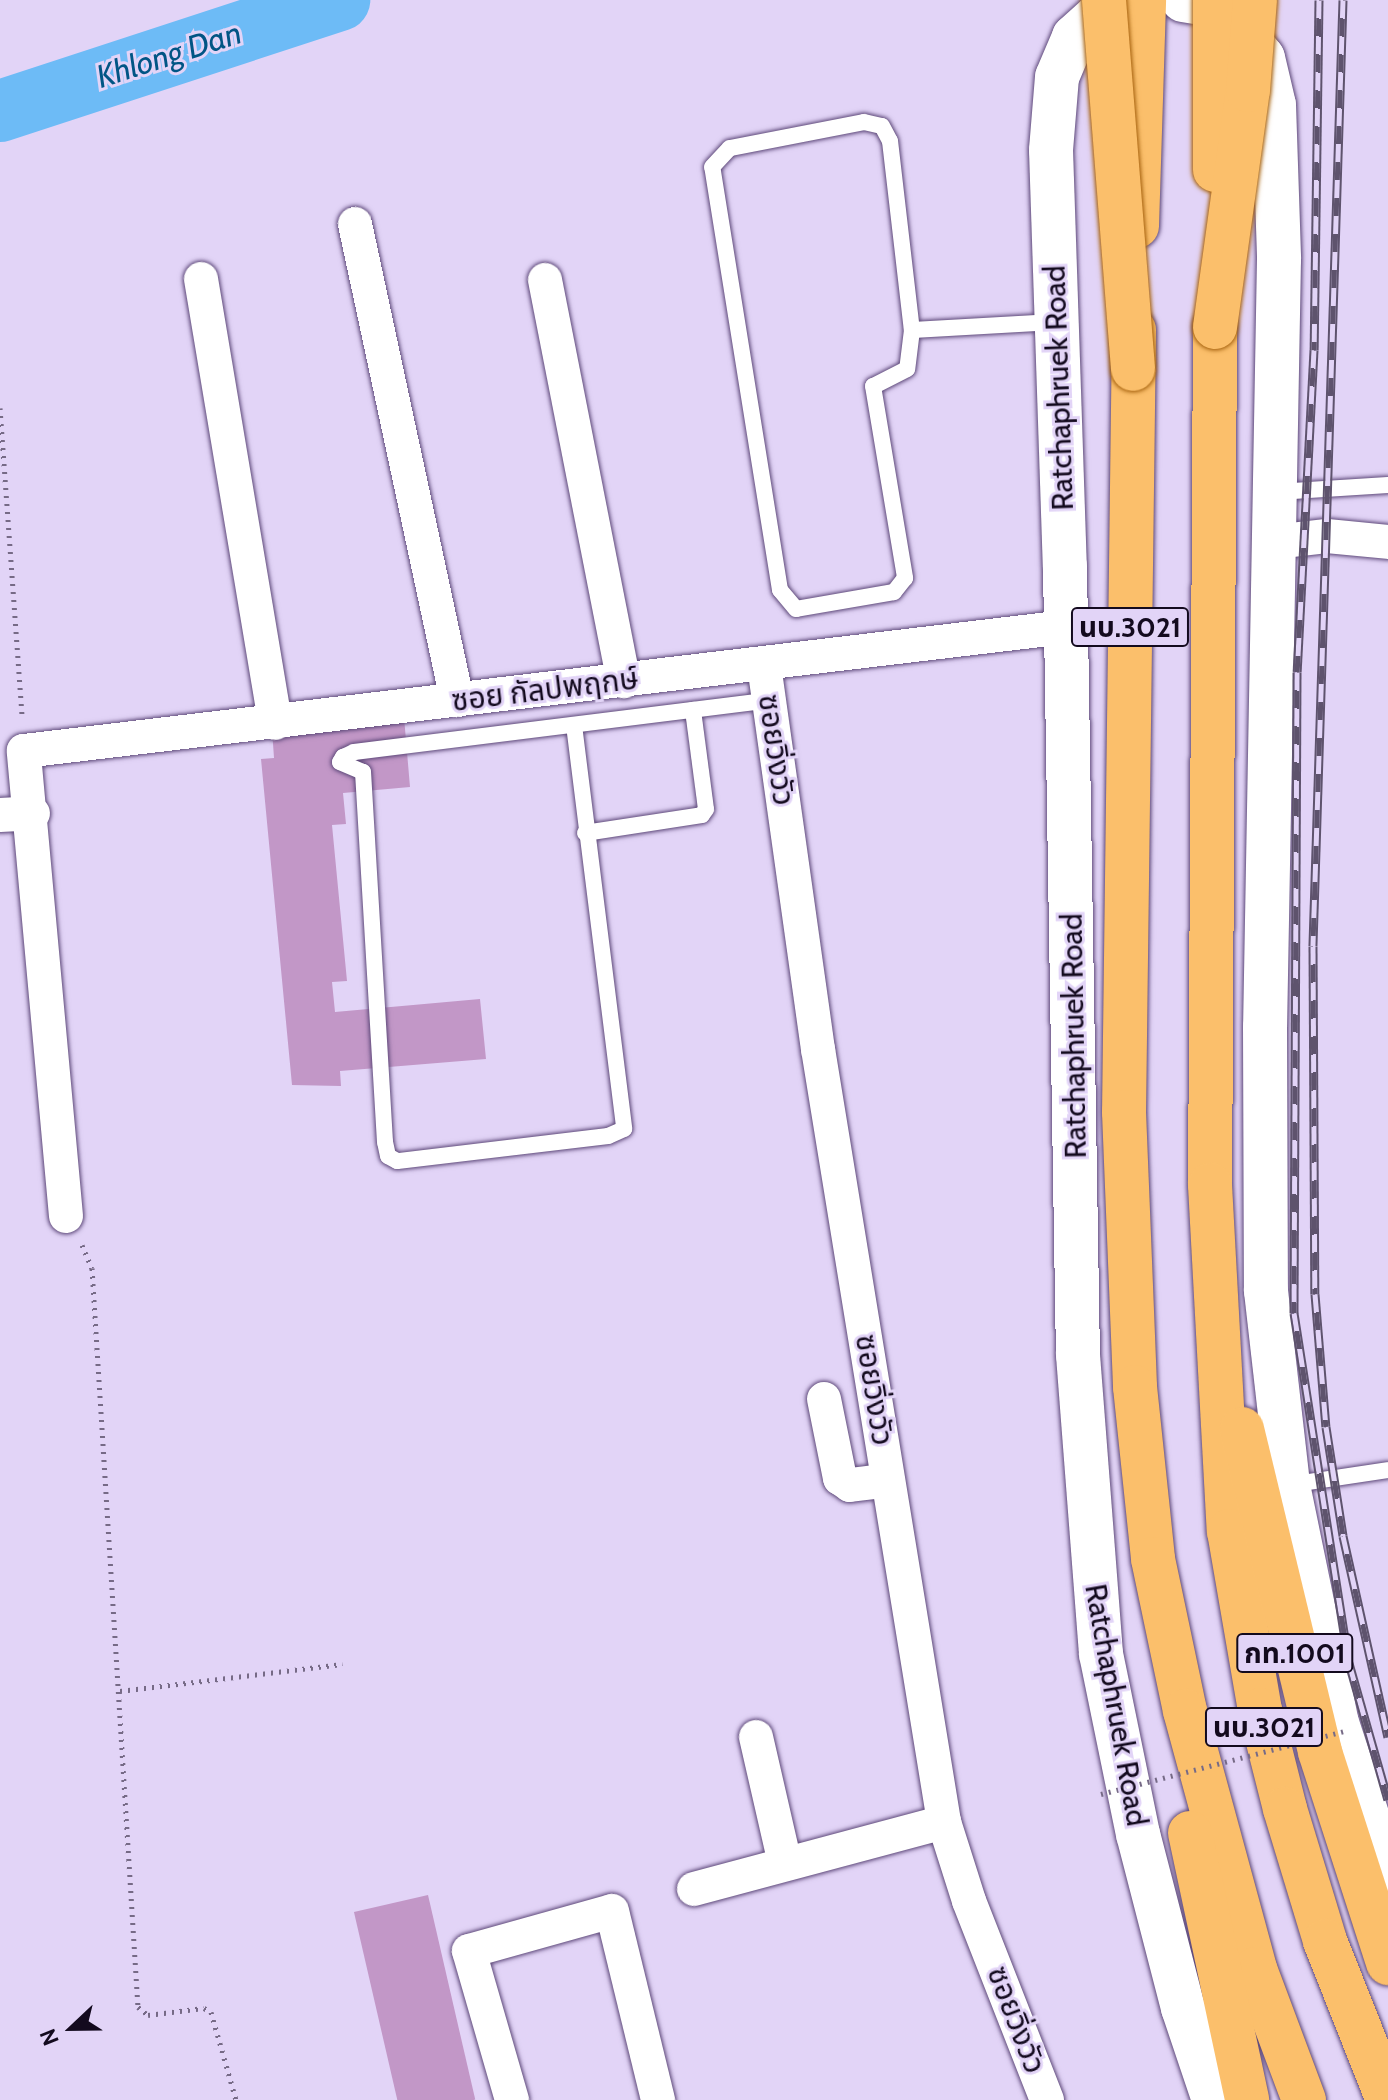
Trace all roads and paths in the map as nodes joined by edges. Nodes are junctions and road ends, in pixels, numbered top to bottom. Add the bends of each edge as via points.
1 (1104, 0) edge
2 (1142, 0) edge
3 (1183, 0) edge
4 (1215, 0) edge
5 (1255, 0) edge
6 (355, 224) dead end
7 (201, 279) dead end
8 (545, 280) dead end
9 (1057, 322) junction
10 (1215, 327) junction
11 (912, 330) junction
12 (1133, 369) junction
13 (0, 408) edge
14 (1388, 485) edge
15 (1275, 492) junction
16 (1274, 542) junction
17 (1388, 542) edge
18 (1065, 627) junction
19 (764, 665) junction
20 (624, 681) junction
21 (457, 700) junction
22 (769, 700) junction
23 (693, 710) junction
24 (275, 723) junction
25 (574, 725) junction
26 (24, 751) junction
27 (16, 814) edge
28 (585, 833) junction
29 (66, 1216) joint
30 (1215, 1338) junction
31 (824, 1399) dead end
32 (1388, 1470) edge
33 (888, 1480) junction
34 (1288, 1485) junction
35 (1153, 1559) junction
36 (342, 1664) dead end
37 (120, 1691) junction
38 (1348, 1730) dead end
39 (756, 1737) dead end
40 (1101, 1794) dead end
41 (944, 1822) junction
42 (785, 1864) junction
43 (1388, 1879) edge
44 (694, 1889) dead end
45 (1388, 1963) edge
46 (236, 2100) edge
47 (512, 2100) edge
48 (658, 2100) edge
49 (1047, 2100) edge
50 (1214, 2100) edge
51 (1247, 2100) edge
52 (1304, 2100) edge
53 (1388, 2100) edge

1 - 12 main road, bridge
2 - 9 main road, Ratchaphruek Road / นบ.3021 via 1097,16 1074,37 1057,77 1051,150
2 - 12 main road, Ratchaphruek Road / นบ.3021, bridge
3 - 15 main road, นบ.3021 via 1208,4 1231,19 1263,58 1274,105 1279,259
4 - 10 main road, นบ.3021, bridge
5 - 10 main road, bridge via 1247,104
6 - 21 street
7 - 24 street
8 - 20 street
9 - 11 lane
9 - 18 main road, Ratchaphruek Road / นบ.3021
10 - 30 main road, นบ.3021 via 1210,836
11 - 11 lane via 890,141 882,126 852,123 719,154 712,167 714,191 780,590 792,607 894,592 904,584 873,386 907,369
12 - 35 main road, Ratchaphruek Road / นบ.3021 via 1126,885 1128,1248
13 - 26 path
14 - 15 lane
15 - 16 main road, นบ.3021
16 - 17 street via 1327,536
16 - 34 main road, นบ.3021 via 1266,1291
18 - 19 street, ซอย กัลปพฤกษ์
18 - 50 main road, Ratchaphruek Road / นบ.3021 via 1078,1355 1101,1654 1138,1834 1183,2008
19 - 20 street, ซอย กัลปพฤกษ์
19 - 22 street, ซอยวิ่งวัว
20 - 21 street, ซอย กัลปพฤกษ์
21 - 24 street, ซอย กัลปพฤกษ์
22 - 23 lane
22 - 33 street, ซอยวิ่งวัว via 818,1049
23 - 25 lane
23 - 28 lane via 706,809 702,815
24 - 26 street, ซอย กัลปพฤกษ์
25 - 28 lane
25 - 28 lane via 354,752 340,762 363,772 385,1142 392,1159 593,1138 624,1129
26 - 27 street
27 - 29 street
29 - 37 path via 92,1268
30 - 45 main road, กท.1001 via 1248,1451 1320,1752
30 - 53 main road, นบ.3021 via 1229,1531 1260,1710 1325,1941
31 - 33 street via 840,1478 850,1485
32 - 34 lane
33 - 41 street, ซอยวิ่งวัว
34 - 43 main road, นบ.3021 via 1337,1723
35 - 51 main road via 1207,1931
35 - 52 main road, Ratchaphruek Road / นบ.3021 via 1218,1842 1255,1969
36 - 37 path
37 - 46 path via 138,2007 148,2015 204,2008 211,2012
38 - 40 path, bridge
39 - 42 street
41 - 42 street
41 - 49 street, ซอยวิ่งวัว via 969,1901
42 - 44 street
47 - 48 street via 469,1951 612,1911

